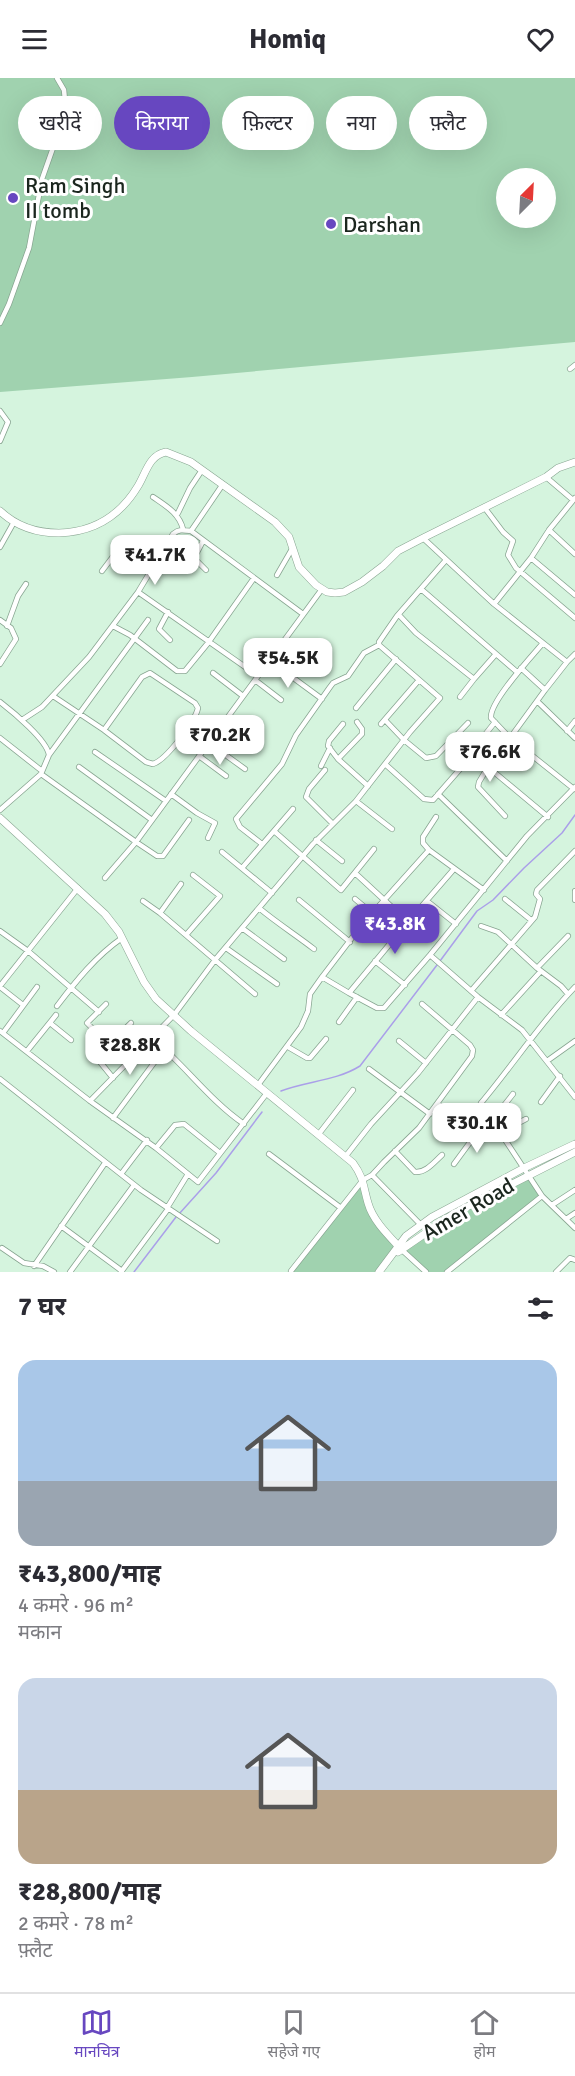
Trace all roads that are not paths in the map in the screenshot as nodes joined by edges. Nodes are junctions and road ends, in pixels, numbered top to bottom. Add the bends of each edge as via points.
1 (57, 78) edge
2 (0, 323) edge
3 (0, 411) edge
4 (0, 441) edge
5 (575, 462) edge
6 (202, 470) junction
7 (546, 477) junction
8 (223, 484) junction
9 (153, 497) dead end
10 (574, 499) edge
11 (484, 507) junction
12 (0, 511) edge
13 (178, 513) dead end
14 (14, 522) junction
15 (183, 529) junction
16 (549, 530) junction
17 (191, 531) junction
18 (423, 538) junction
19 (203, 541) junction
20 (0, 547) edge
21 (292, 548) junction
22 (575, 554) edge
23 (160, 556) junction
24 (531, 558) junction
25 (446, 560) junction
26 (206, 570) dead end
27 (102, 571) dead end
28 (520, 572) junction
29 (277, 575) dead end
30 (254, 578) junction
31 (26, 584) dead end
32 (322, 589) junction
33 (421, 589) junction
34 (138, 592) junction
35 (575, 595) edge
36 (494, 604) junction
37 (168, 612) junction
38 (303, 614) junction
39 (399, 615) junction
40 (575, 618) edge
41 (0, 620) edge
42 (148, 620) dead end
43 (8, 626) junction
44 (113, 626) junction
45 (135, 640) junction
46 (170, 640) dead end
47 (209, 642) junction
48 (543, 643) junction
49 (380, 645) junction
50 (496, 654) junction
51 (575, 654) edge
52 (396, 659) junction
53 (269, 660) junction
54 (567, 662) junction
55 (0, 664) edge
56 (519, 670) junction
57 (213, 673) dead end
58 (256, 678) junction
59 (419, 680) junction
60 (474, 680) junction
61 (545, 690) junction
62 (53, 696) junction
63 (243, 696) junction
64 (460, 697) dead end
65 (322, 699) junction
66 (281, 700) dead end
67 (537, 701) junction
68 (0, 702) edge
69 (356, 708) dead end
70 (81, 715) junction
71 (22, 720) junction
72 (386, 720) junction
73 (575, 721) edge
74 (357, 722) dead end
75 (495, 722) junction
76 (468, 723) dead end
77 (343, 724) dead end
78 (381, 724) dead end
79 (104, 730) junction
80 (567, 731) junction
81 (0, 738) edge
82 (510, 738) junction
83 (575, 738) edge
84 (404, 740) junction
85 (209, 743) junction
86 (330, 748) junction
87 (95, 752) dead end
88 (475, 752) junction
89 (49, 755) junction
90 (199, 756) junction
91 (338, 759) junction
92 (385, 764) junction
93 (79, 766) dead end
94 (488, 767) junction
95 (245, 769) dead end
96 (41, 772) junction
97 (226, 776) dead end
98 (368, 786) junction
99 (574, 788) edge
100 (171, 794) junction
101 (438, 794) junction
102 (166, 801) junction
103 (356, 801) junction
104 (293, 809) dead end
105 (0, 810) edge
106 (505, 816) dead end
107 (436, 817) dead end
108 (548, 817) junction
109 (0, 818) edge
110 (152, 820) junction
111 (189, 820) dead end
112 (333, 824) junction
113 (392, 829) dead end
114 (274, 831) junction
115 (208, 838) dead end
116 (316, 840) junction
117 (136, 842) junction
118 (262, 844) junction
119 (375, 849) dead end
120 (429, 850) junction
121 (575, 851) edge
122 (222, 852) dead end
123 (303, 855) junction
124 (342, 861) dead end
125 (507, 861) junction
126 (242, 868) junction
127 (454, 869) junction
128 (355, 873) junction
129 (193, 875) dead end
130 (105, 878) dead end
131 (181, 884) dead end
132 (78, 888) junction
133 (484, 890) junction
134 (575, 891) edge
135 (272, 893) junction
136 (356, 899) dead end
137 (505, 899) dead end
138 (299, 900) dead end
139 (575, 900) edge
140 (143, 901) dead end
141 (383, 901) junction
142 (427, 901) junction
143 (259, 908) junction
144 (160, 913) junction
145 (373, 914) junction
146 (531, 920) junction
147 (408, 922) junction
148 (456, 924) junction
149 (481, 926) dead end
150 (242, 928) junction
151 (0, 931) edge
152 (186, 935) junction
153 (568, 936) dead end
154 (122, 938) junction
155 (350, 942) junction
156 (510, 944) junction
157 (226, 948) junction
158 (314, 950) dead end
159 (28, 951) junction
160 (430, 955) junction
161 (284, 959) dead end
162 (215, 960) junction
163 (375, 961) junction
164 (539, 970) junction
165 (322, 977) junction
166 (277, 984) dead end
167 (405, 985) junction
168 (0, 987) edge
169 (37, 987) dead end
170 (575, 987) edge
171 (71, 988) junction
172 (471, 991) junction
173 (349, 993) junction
174 (255, 994) dead end
175 (568, 994) junction
176 (357, 997) junction
177 (478, 997) junction
178 (106, 1004) dead end
179 (422, 1004) dead end
180 (23, 1005) junction
181 (57, 1006) dead end
182 (99, 1012) junction
183 (56, 1015) dead end
184 (174, 1015) junction
185 (501, 1015) junction
186 (339, 1022) dead end
187 (50, 1023) junction
188 (131, 1023) dead end
189 (452, 1030) junction
190 (1, 1032) edge
191 (152, 1038) junction
192 (326, 1039) dead end
193 (71, 1040) dead end
194 (530, 1040) junction
195 (399, 1041) dead end
196 (575, 1041) edge
197 (109, 1045) junction
198 (288, 1047) junction
199 (165, 1048) junction
200 (27, 1051) junction
201 (547, 1061) junction
202 (426, 1063) junction
203 (369, 1069) dead end
204 (560, 1076) junction
205 (113, 1078) junction
206 (0, 1079) edge
207 (258, 1086) junction
208 (353, 1090) dead end
209 (400, 1093) junction
210 (268, 1094) junction
211 (513, 1094) dead end
212 (575, 1097) edge
213 (90, 1101) junction
214 (541, 1102) dead end
215 (481, 1103) dead end
216 (438, 1104) junction
217 (430, 1114) junction
218 (113, 1118) junction
219 (526, 1119) dead end
220 (244, 1124) junction
221 (490, 1127) junction
222 (479, 1130) junction
223 (501, 1132) junction
224 (318, 1135) junction
225 (147, 1140) junction
226 (575, 1144) edge
227 (156, 1148) junction
228 (395, 1151) junction
229 (575, 1152) edge
230 (220, 1153) junction
231 (269, 1154) dead end
232 (442, 1155) dead end
233 (345, 1157) junction
234 (105, 1163) junction
235 (454, 1164) dead end
236 (524, 1168) junction
237 (121, 1174) junction
238 (188, 1174) junction
239 (372, 1175) junction
240 (528, 1175) junction
241 (363, 1180) junction
242 (134, 1185) junction
243 (575, 1190) edge
244 (542, 1196) junction
245 (552, 1205) junction
246 (341, 1208) junction
247 (169, 1210) junction
248 (575, 1214) edge
249 (566, 1219) junction
250 (420, 1225) junction
251 (61, 1226) junction
252 (575, 1227) edge
253 (217, 1241) dead end
254 (89, 1246) junction
255 (1, 1249) edge
256 (399, 1249) junction
257 (575, 1260) edge
258 (34, 1266) junction
259 (121, 1271) edge
260 (291, 1271) edge
261 (449, 1271) edge
262 (54, 1272) edge
263 (70, 1272) edge
264 (379, 1272) edge
265 (426, 1272) edge
266 (556, 1272) edge

1 - 2 street via 66,111 42,179 29,248
3 - 4 street via 8,423
5 - 7 street
6 - 8 street
6 - 13 street
6 - 14 street via 178,456 160,453 153,458 130,498 105,522 78,531 51,533
7 - 10 street
7 - 11 street
8 - 17 street
8 - 21 street via 284,530
9 - 15 street via 172,511
10 - 16 street
11 - 18 street
11 - 28 street via 513,541 508,557
12 - 14 street
14 - 20 street
15 - 17 street
15 - 23 street via 173,534
16 - 22 street
16 - 24 street
17 - 19 street
18 - 25 street
18 - 32 street via 398,551 344,592
19 - 26 street via 194,558
19 - 30 street
21 - 29 street
21 - 32 street via 298,567
23 - 27 street via 128,538
23 - 34 street
24 - 28 street
24 - 35 street
25 - 33 street
25 - 36 street
28 - 36 street
28 - 40 street
30 - 38 street
30 - 47 street
31 - 43 street
32 - 38 street
33 - 39 street
33 - 50 street
34 - 37 street
34 - 44 street
36 - 48 street
37 - 46 street via 159,629
37 - 47 street
38 - 53 street
39 - 49 street
39 - 60 street
41 - 43 street
42 - 45 street
43 - 55 street via 16,639
44 - 45 street
44 - 62 street
45 - 47 street via 177,671 188,668
45 - 70 street
47 - 58 street
48 - 54 street
48 - 56 street
49 - 52 street
49 - 65 street via 364,652 348,676 333,683
50 - 56 street
50 - 60 street
51 - 54 street
52 - 59 street
52 - 69 street
53 - 58 street
53 - 65 street
54 - 61 street
56 - 61 street
56 - 75 street via 492,710
57 - 63 street
58 - 63 street
58 - 66 street
59 - 72 street
59 - 84 street via 440,698
60 - 64 street
61 - 67 street
62 - 70 street
62 - 71 street
63 - 85 street
65 - 118 street via 296,735 282,764 236,819
67 - 80 street
67 - 82 street
68 - 71 street
70 - 79 street
70 - 89 street
71 - 89 street via 47,746
72 - 78 street
72 - 84 street
73 - 80 street
74 - 91 street via 362,734
75 - 82 street
75 - 88 street
76 - 84 street via 430,758
77 - 86 street via 329,741
79 - 79 street via 146,674 154,674 198,708 164,758 153,764
80 - 83 street
81 - 96 street
82 - 94 street
82 - 99 street
84 - 92 street
85 - 90 street
85 - 95 street
86 - 91 street
86 - 112 street via 306,797
87 - 102 street
88 - 94 street
88 - 101 street
89 - 96 street
90 - 97 street
90 - 100 street
91 - 98 street
92 - 98 street
92 - 101 street via 424,799 433,800
93 - 110 street
94 - 106 street via 478,787
94 - 108 street
96 - 105 street
96 - 117 street
98 - 103 street
99 - 108 street
100 - 102 street
100 - 115 street via 215,823
101 - 125 street
102 - 110 street
103 - 112 street
103 - 113 street
104 - 114 street
107 - 120 street via 422,840
108 - 125 street
109 - 132 street
110 - 117 street
111 - 117 street via 164,856 157,856
112 - 116 street
114 - 118 street
114 - 123 street
116 - 123 street
116 - 124 street
117 - 130 street
118 - 126 street
119 - 128 street
120 - 127 street
120 - 141 street
121 - 146 street via 537,890 540,904
122 - 126 street
123 - 128 street via 341,890
123 - 135 street
125 - 133 street
126 - 135 street
127 - 133 street
127 - 142 street
128 - 141 street
129 - 152 street via 220,896
131 - 144 street
132 - 154 street via 105,914
132 - 159 street
133 - 148 street
134 - 139 street
135 - 143 street
136 - 145 street
137 - 146 street
138 - 155 street
140 - 144 street
141 - 145 street
141 - 147 street
142 - 147 street
142 - 148 street
143 - 150 street
143 - 158 street
144 - 152 street
145 - 155 street
146 - 156 street
147 - 163 street
148 - 160 street
149 - 156 street via 498,932
150 - 157 street
150 - 161 street
151 - 159 street
152 - 162 street
153 - 164 street
154 - 171 street via 107,948
154 - 184 street via 144,982
155 - 165 street
156 - 164 street
156 - 172 street
157 - 162 street
157 - 166 street
159 - 168 street
159 - 171 street
160 - 167 street
160 - 172 street
162 - 174 street
162 - 184 street
163 - 167 street
163 - 173 street
164 - 175 street
164 - 185 street
165 - 173 street
165 - 198 street via 310,994 306,1020
167 - 176 street via 384,1008
168 - 180 street
169 - 180 street
170 - 175 street
171 - 181 street
171 - 182 street
172 - 177 street
173 - 176 street
175 - 194 street
176 - 186 street
177 - 185 street
177 - 189 street
178 - 182 street
179 - 189 street
180 - 190 street
182 - 197 street via 87,1023
183 - 187 street
184 - 191 street
184 - 207 street
185 - 194 street
187 - 193 street
187 - 200 street
188 - 197 street
189 - 202 street
189 - 216 street via 473,1050 465,1068
190 - 200 street
191 - 199 street
191 - 205 street
192 - 198 street via 310,1058
194 - 201 street
194 - 215 street
195 - 202 street
196 - 201 street
197 - 205 street via 96,1058
198 - 207 street
199 - 218 street
199 - 220 street via 210,1097
200 - 213 street
201 - 204 street
202 - 209 street
203 - 209 street
204 - 212 street
204 - 214 street
205 - 213 street
206 - 234 street
207 - 210 street
208 - 224 street
209 - 217 street
209 - 233 street
210 - 220 street
210 - 224 street
211 - 221 street
213 - 218 street
216 - 217 street
216 - 222 street via 466,1129
217 - 228 street
218 - 225 street
219 - 223 street
220 - 230 street
221 - 222 street
221 - 223 street
222 - 235 street
223 - 236 street
224 - 233 street
225 - 227 street
225 - 237 street
226 - 236 street, Amer Road
227 - 230 street via 179,1123
227 - 238 street
228 - 232 street via 418,1173
228 - 239 street
229 - 240 street, Amer Road
230 - 238 street via 198,1182
231 - 246 street
233 - 241 street
234 - 237 street
234 - 251 street
236 - 240 street
236 - 250 street, Amer Road
237 - 242 street
238 - 247 street
239 - 241 street
239 - 250 street
240 - 244 street
240 - 256 street, Amer Road via 455,1213
241 - 246 street
241 - 256 street via 374,1216
242 - 247 street
242 - 254 street
243 - 245 street
244 - 245 street
244 - 261 street
245 - 249 street
246 - 260 street
247 - 253 street
247 - 259 street
248 - 249 street
249 - 252 street
250 - 256 street, Amer Road via 406,1236
251 - 254 street
251 - 258 street
254 - 259 street
254 - 263 street
255 - 258 street
256 - 264 street, Amer Road
256 - 265 street
257 - 266 street via 570,1258
258 - 262 street

